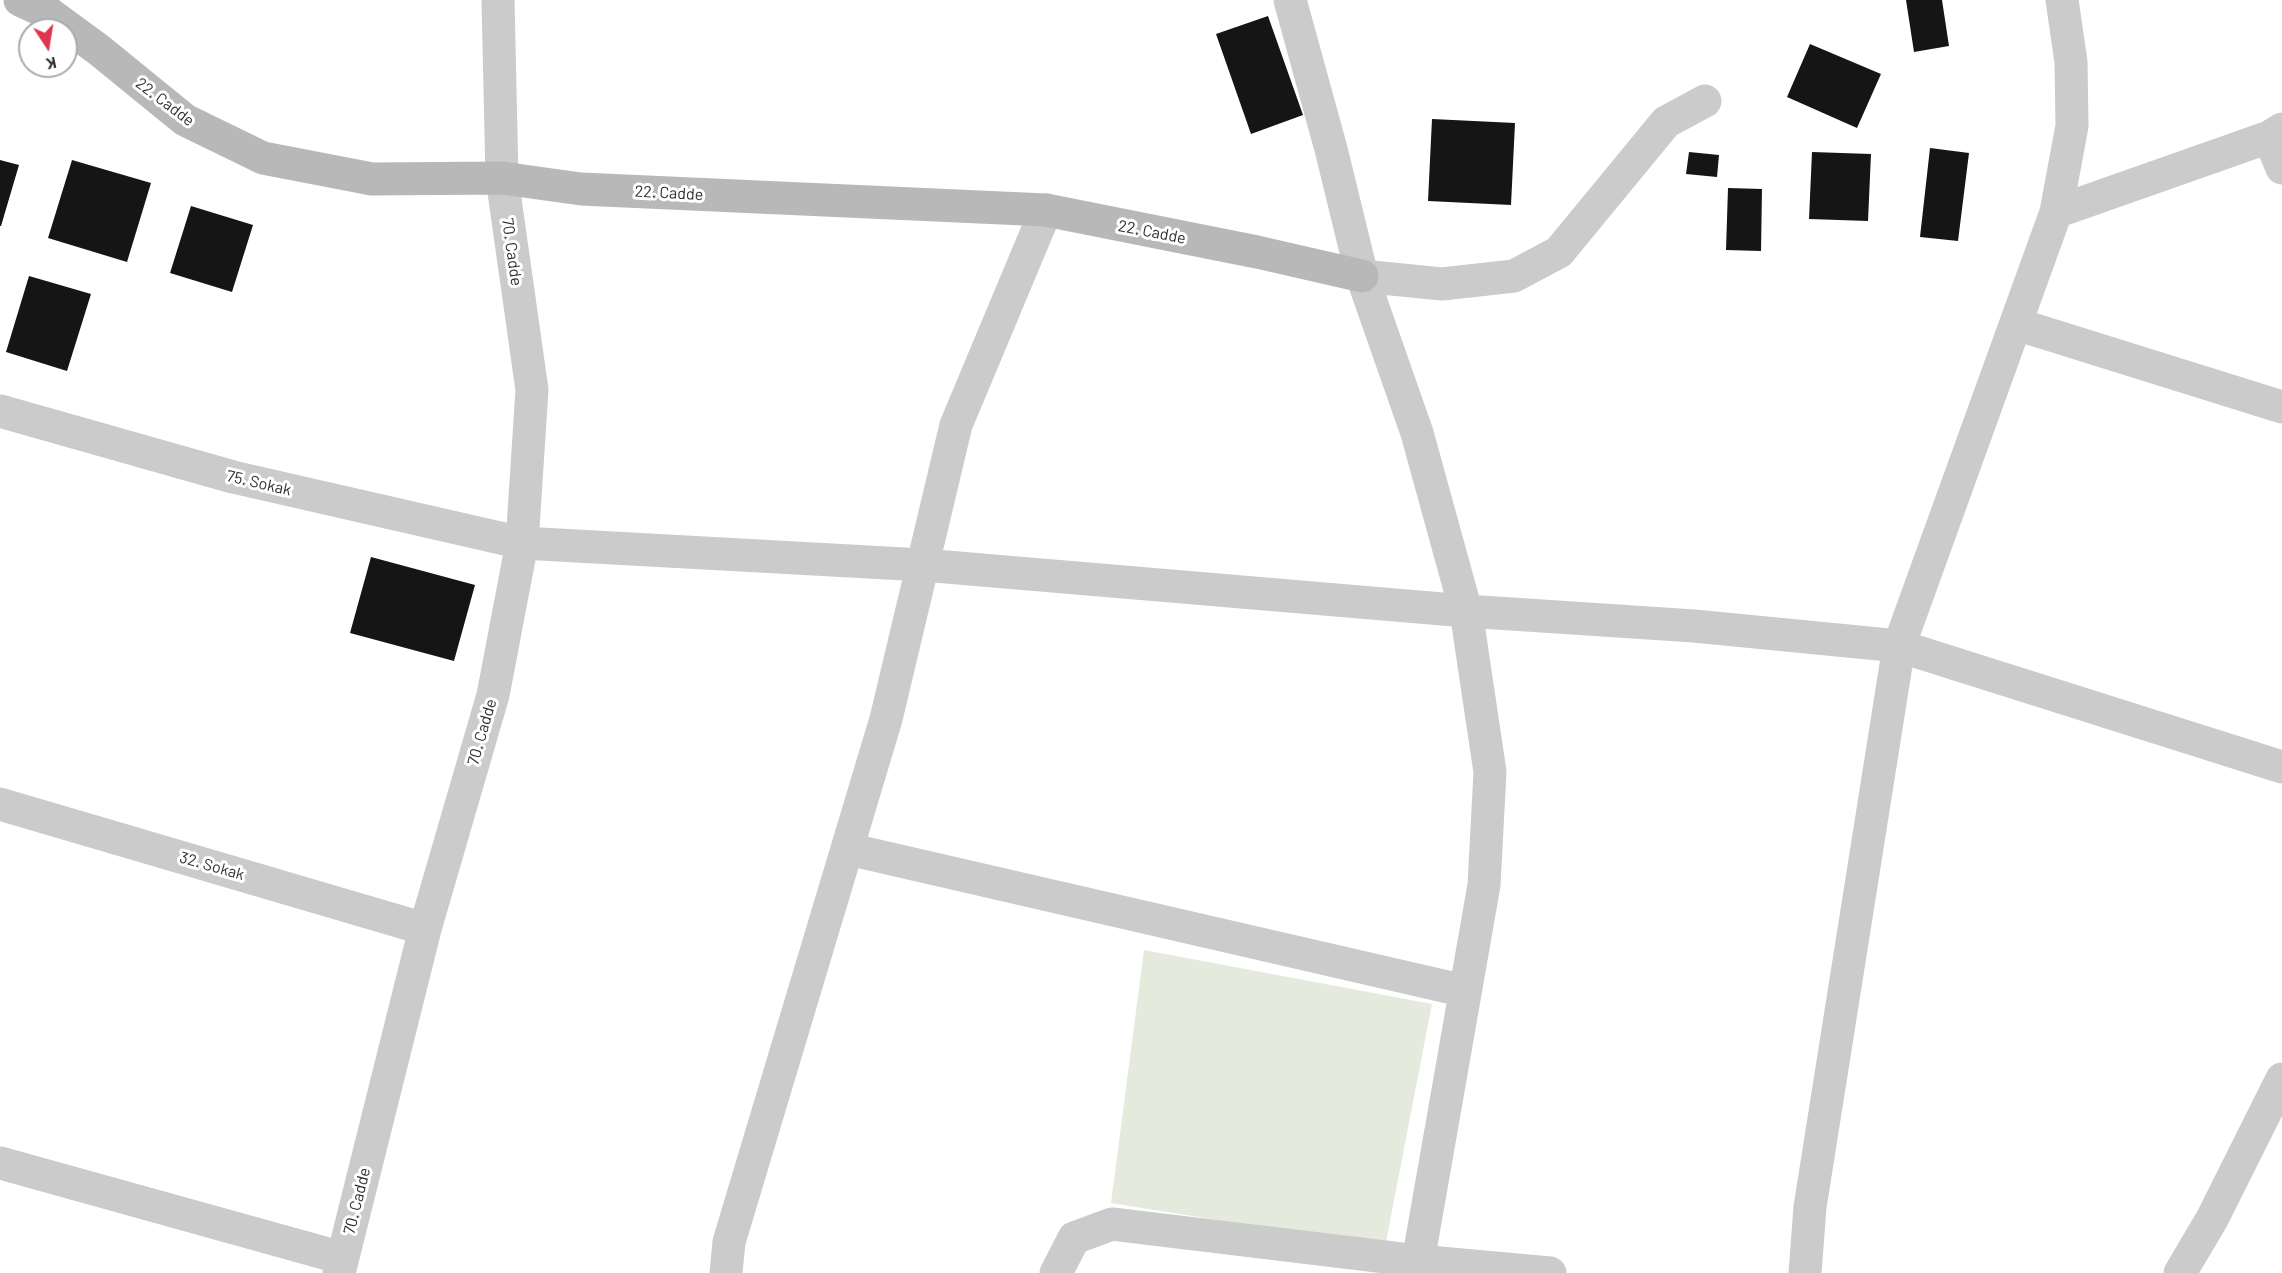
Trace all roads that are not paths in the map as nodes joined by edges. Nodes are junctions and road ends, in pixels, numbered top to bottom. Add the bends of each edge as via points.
1 (20, 0) edge
2 (498, 0) edge
3 (1290, 0) edge
4 (2062, 0) edge
5 (1706, 100) dead end
6 (2275, 133) edge
7 (2282, 168) edge
8 (502, 178) junction
9 (1046, 210) junction
10 (2056, 212) junction
11 (1362, 276) junction
12 (2016, 324) junction
13 (2282, 407) edge
14 (0, 411) edge
15 (522, 543) junction
16 (923, 565) junction
17 (1466, 611) junction
18 (1899, 646) junction
19 (2282, 767) edge
20 (0, 804) edge
21 (848, 849) junction
22 (425, 929) junction
23 (1466, 991) junction
24 (2282, 1079) edge
25 (0, 1163) edge
26 (340, 1266) edge
27 (1418, 1267) edge
28 (726, 1273) edge
29 (1056, 1273) edge
30 (1550, 1273) edge
31 (1805, 1273) edge
32 (2180, 1273) edge

1 - 8 street, 22. Cadde via 50,14 185,120 263,158 372,179
2 - 8 street, 70. Cadde
3 - 11 street
4 - 10 street via 2071,62 2072,126
5 - 11 street via 1666,122 1559,252 1514,276 1442,284
6 - 7 street
6 - 10 street
8 - 9 street, 22. Cadde via 581,189
8 - 15 street, 70. Cadde via 532,390
9 - 11 street, 22. Cadde
9 - 16 street via 956,425
10 - 12 street
11 - 17 street via 1417,433
12 - 13 street
12 - 18 street
14 - 15 street, 75. Sokak via 233,477
15 - 16 street, 75. Sokak
15 - 22 street, 70. Cadde via 494,695
16 - 17 street, 75. Sokak
16 - 21 street via 886,719
17 - 18 street, 75. Sokak via 1694,626
17 - 23 street via 1490,772 1484,885
18 - 19 street, 75. Sokak
18 - 31 street via 1810,1207
20 - 22 street, 32. Sokak
21 - 23 street
21 - 28 street via 729,1242
22 - 26 street, 70. Cadde
23 - 27 street
24 - 32 street via 2212,1219
25 - 26 street
27 - 29 street via 1112,1224 1074,1238
27 - 30 street

